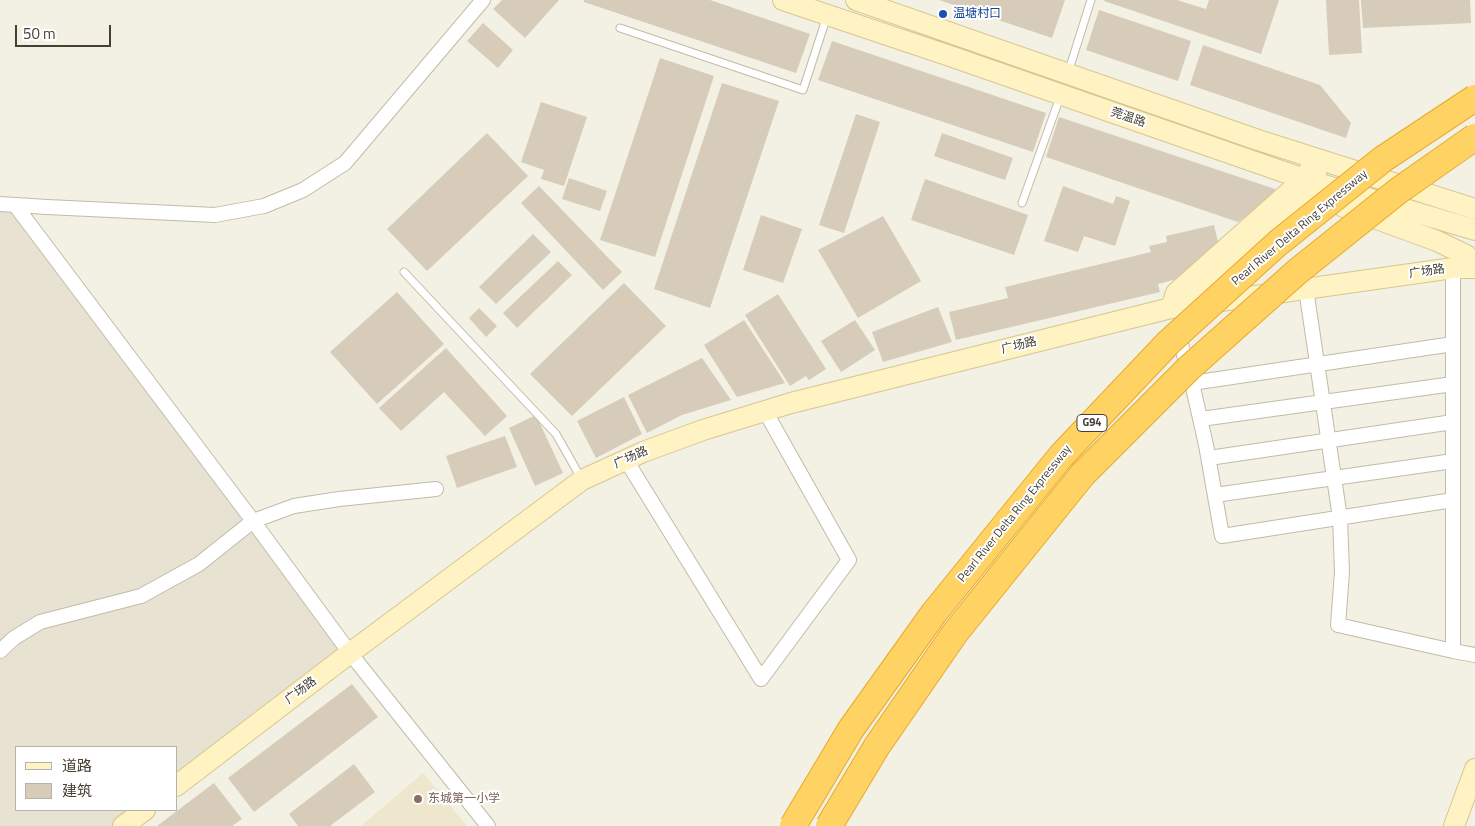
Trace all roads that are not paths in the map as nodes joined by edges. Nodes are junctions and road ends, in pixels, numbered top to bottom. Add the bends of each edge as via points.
1 (483, 0) edge
2 (783, 0) edge
3 (856, 0) edge
4 (1091, 0) edge
5 (827, 15) junction
6 (620, 28) dead end
7 (1068, 73) junction
8 (1062, 95) junction
9 (1475, 98) edge
10 (1475, 137) edge
11 (1316, 159) junction
12 (1310, 181) junction
13 (1022, 203) dead end
14 (0, 204) edge
15 (15, 205) junction
16 (1475, 209) edge
17 (1475, 230) edge
18 (1475, 263) edge
19 (1453, 268) junction
20 (1475, 268) edge
21 (404, 272) dead end
22 (1306, 290) junction
23 (1171, 308) junction
24 (1453, 344) junction
25 (1317, 364) junction
26 (1192, 383) junction
27 (1453, 384) junction
28 (1323, 402) junction
29 (765, 411) junction
30 (1200, 419) junction
31 (1453, 422) junction
32 (1328, 440) junction
33 (1209, 458) junction
34 (626, 460) junction
35 (1453, 460) junction
36 (1334, 478) junction
37 (582, 480) junction
38 (436, 489) dead end
39 (1215, 495) junction
40 (1453, 500) junction
41 (1340, 518) junction
42 (253, 521) junction
43 (0, 651) edge
44 (1453, 651) junction
45 (350, 653) junction
46 (1475, 654) edge
47 (1475, 769) edge
48 (178, 784) edge
49 (1475, 801) edge
50 (144, 811) edge
51 (123, 826) edge
52 (488, 826) edge
53 (793, 826) edge
54 (828, 826) edge
55 (1454, 826) edge
56 (1466, 826) edge

1 - 15 street via 345,163 303,190 264,206 215,214
2 - 5 street, 莞温路
3 - 7 street, 莞温路
4 - 7 lane
5 - 6 lane via 803,90
5 - 8 street, 莞温路
7 - 11 street, 莞温路
8 - 12 street, 莞温路
8 - 13 lane
9 - 53 highway, Pearl River Delta Ring Expressway / G94, bridge via 1383,160 1278,243 1169,342 1061,456 934,613 851,729
10 - 54 highway, G94, bridge via 1398,192 1298,271 1189,368 1083,474 955,633 877,746
11 - 12 street
11 - 16 street, 莞温路
12 - 17 street, 莞温路
12 - 18 street via 1344,206 1437,240
12 - 23 street, 广场路 via 1286,208
14 - 15 street
15 - 42 street
19 - 20 street, 广场路
19 - 22 street, 广场路
19 - 24 street
21 - 37 lane via 556,434
22 - 23 street, 广场路
22 - 25 street
23 - 26 street
23 - 29 street, 广场路
24 - 25 street
24 - 27 street
25 - 26 street
25 - 28 street
26 - 30 street
27 - 28 street
27 - 31 street
28 - 30 street
28 - 32 street
29 - 34 street, 广场路 via 695,433
29 - 34 street via 849,560 761,679
30 - 33 street
31 - 32 street
31 - 35 street
32 - 33 street
32 - 36 street
33 - 39 street
34 - 37 street, 广场路
35 - 36 street
35 - 40 street
36 - 39 street
36 - 41 street
37 - 45 street, 广场路
38 - 42 street via 294,506
39 - 41 street via 1222,536
40 - 41 street
40 - 44 street
41 - 44 street via 1342,572 1338,625
42 - 43 street via 199,564 141,596 40,622
42 - 45 street
44 - 46 street
45 - 48 street, 广场路
45 - 52 street
47 - 55 street
49 - 56 street
50 - 51 street

